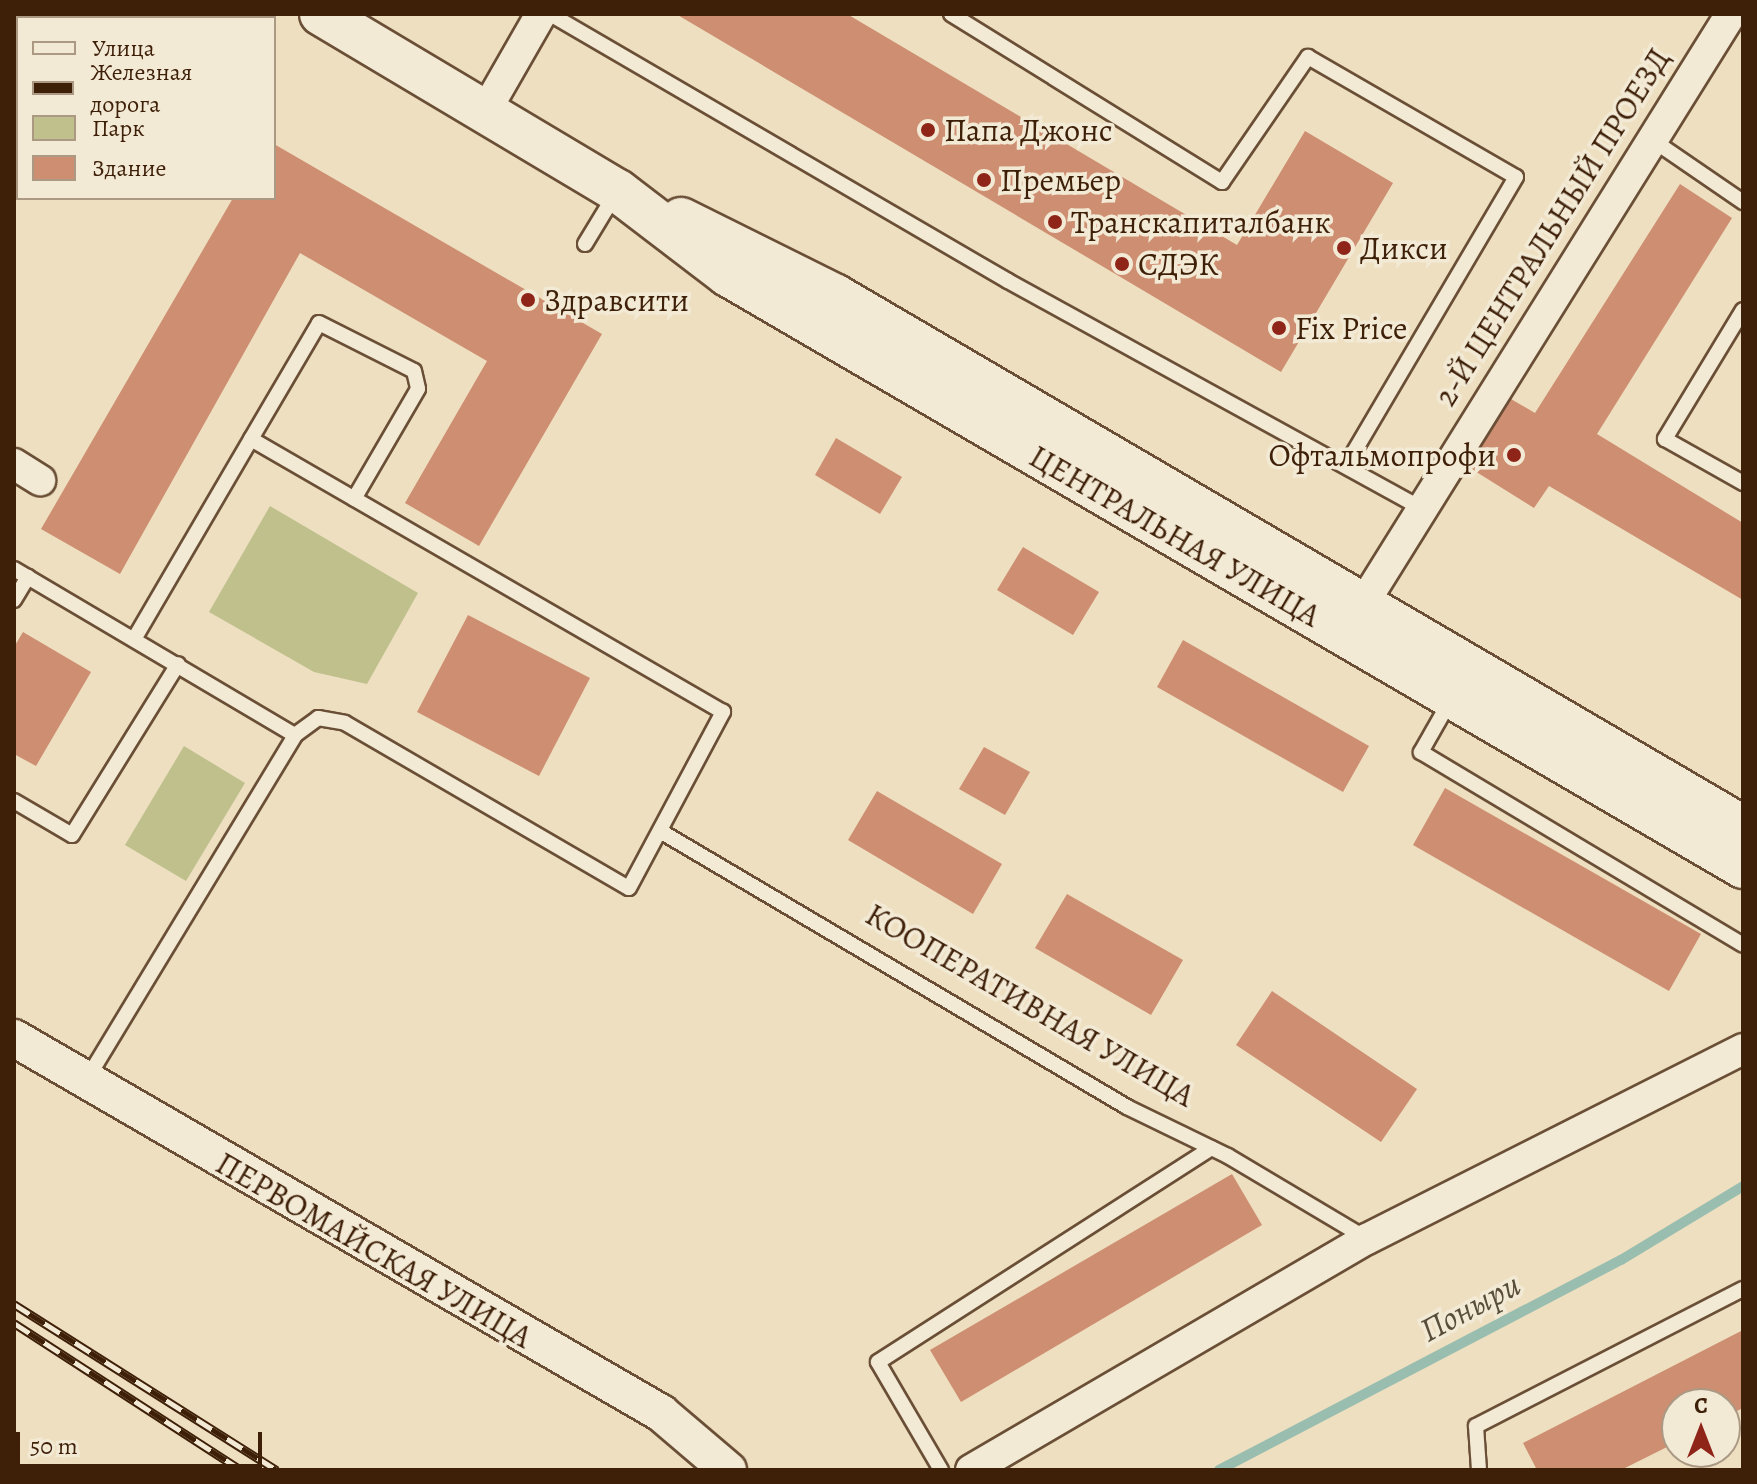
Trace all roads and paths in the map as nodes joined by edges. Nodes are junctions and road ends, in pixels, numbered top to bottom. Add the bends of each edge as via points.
1 (321, 14) edge
2 (541, 14) edge
3 (550, 14) edge
4 (951, 14) edge
5 (1731, 14) edge
6 (486, 110) junction
7 (1648, 137) junction
8 (618, 191) junction
9 (1743, 202) edge
10 (585, 244) dead end
11 (1743, 310) edge
12 (251, 439) junction
13 (14, 464) edge
14 (1347, 464) junction
15 (40, 480) dead end
16 (1743, 483) edge
17 (354, 499) junction
18 (1419, 507) junction
19 (14, 569) edge
20 (28, 577) junction
21 (14, 600) edge
22 (1363, 604) junction
23 (134, 639) junction
24 (178, 664) junction
25 (1452, 697) junction
26 (295, 735) junction
27 (14, 801) edge
28 (1743, 827) edge
29 (660, 831) junction
30 (1743, 867) edge
31 (1743, 945) edge
32 (14, 1038) edge
33 (1743, 1049) edge
34 (86, 1081) junction
35 (1211, 1148) junction
36 (1367, 1239) junction
37 (1743, 1289) edge
38 (728, 1470) edge
39 (941, 1470) edge
40 (971, 1470) edge
41 (1479, 1470) edge

1 - 6 main road, ЦЕНТРАЛЬНАЯ УЛИЦА
2 - 6 street
3 - 14 lane via 1099,332
4 - 14 lane via 1222,182 1308,57 1516,177
5 - 7 street, 2-Й ЦЕНТРАЛЬНЫЙ ПРОЕЗД
6 - 8 main road, ЦЕНТРАЛЬНАЯ УЛИЦА
7 - 9 lane
7 - 18 street, 2-Й ЦЕНТРАЛЬНЫЙ ПРОЕЗД
8 - 10 lane
8 - 22 main road, ЦЕНТРАЛЬНАЯ УЛИЦА via 770,258
8 - 25 main road, ЦЕНТРАЛЬНАЯ УЛИЦА via 728,275
11 - 16 lane via 1665,439
12 - 17 lane
12 - 17 lane via 319,323 414,371 418,389
12 - 23 lane
13 - 15 street
14 - 18 lane
17 - 29 lane via 723,712
18 - 22 street, 2-Й ЦЕНТРАЛЬНЫЙ ПРОЕЗД
19 - 20 lane
20 - 21 lane
20 - 23 lane
22 - 28 main road, ЦЕНТРАЛЬНАЯ УЛИЦА
23 - 24 lane
24 - 26 lane
24 - 27 lane via 72,835
25 - 30 main road, ЦЕНТРАЛЬНАЯ УЛИЦА
25 - 31 lane via 1421,752
26 - 29 lane via 318,718 345,723 629,888
26 - 34 lane
29 - 35 lane, КООПЕРАТИВНАЯ УЛИЦА via 1127,1107
32 - 34 street, ПЕРВОМАЙСКАЯ УЛИЦА
33 - 36 street
34 - 38 street, ПЕРВОМАЙСКАЯ УЛИЦА via 661,1413
35 - 36 lane, КООПЕРАТИВНАЯ УЛИЦА
35 - 39 lane via 878,1362
36 - 40 street
37 - 41 lane via 1476,1426

